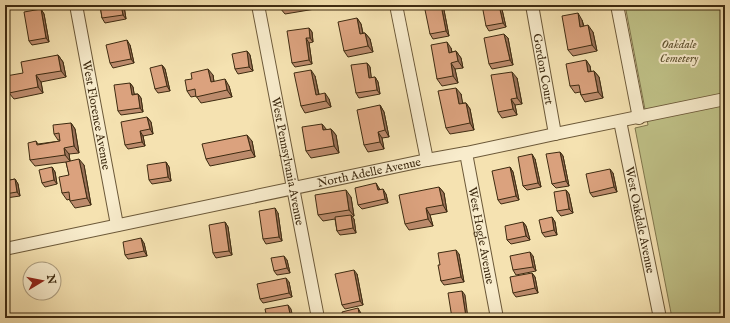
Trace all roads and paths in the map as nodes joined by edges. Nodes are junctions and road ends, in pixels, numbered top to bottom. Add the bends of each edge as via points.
1 (76, 5) edge
2 (258, 5) edge
3 (396, 5) edge
4 (532, 5) edge
5 (617, 5) edge
6 (725, 99) edge
7 (639, 118) junction
8 (620, 121) junction
9 (555, 134) junction
10 (466, 153) junction
11 (427, 160) junction
12 (294, 189) junction
13 (117, 225) junction
14 (5, 249) edge
15 (318, 318) edge
16 (497, 318) edge
17 (660, 318) edge

1 - 13 street, West Florence Avenue
2 - 12 street, West Pennsylvania Avenue
3 - 11 street
4 - 9 street, Gordon Court
5 - 7 street
6 - 7 street, North Adelle Avenue
7 - 8 street, North Adelle Avenue
8 - 9 street, North Adelle Avenue
8 - 17 street, West Oakdale Avenue
9 - 10 street, North Adelle Avenue
10 - 11 street, North Adelle Avenue
10 - 16 street, West Hogle Avenue
11 - 12 street, North Adelle Avenue
12 - 13 street, North Adelle Avenue
12 - 15 street, West Pennsylvania Avenue
13 - 14 street, North Adelle Avenue

